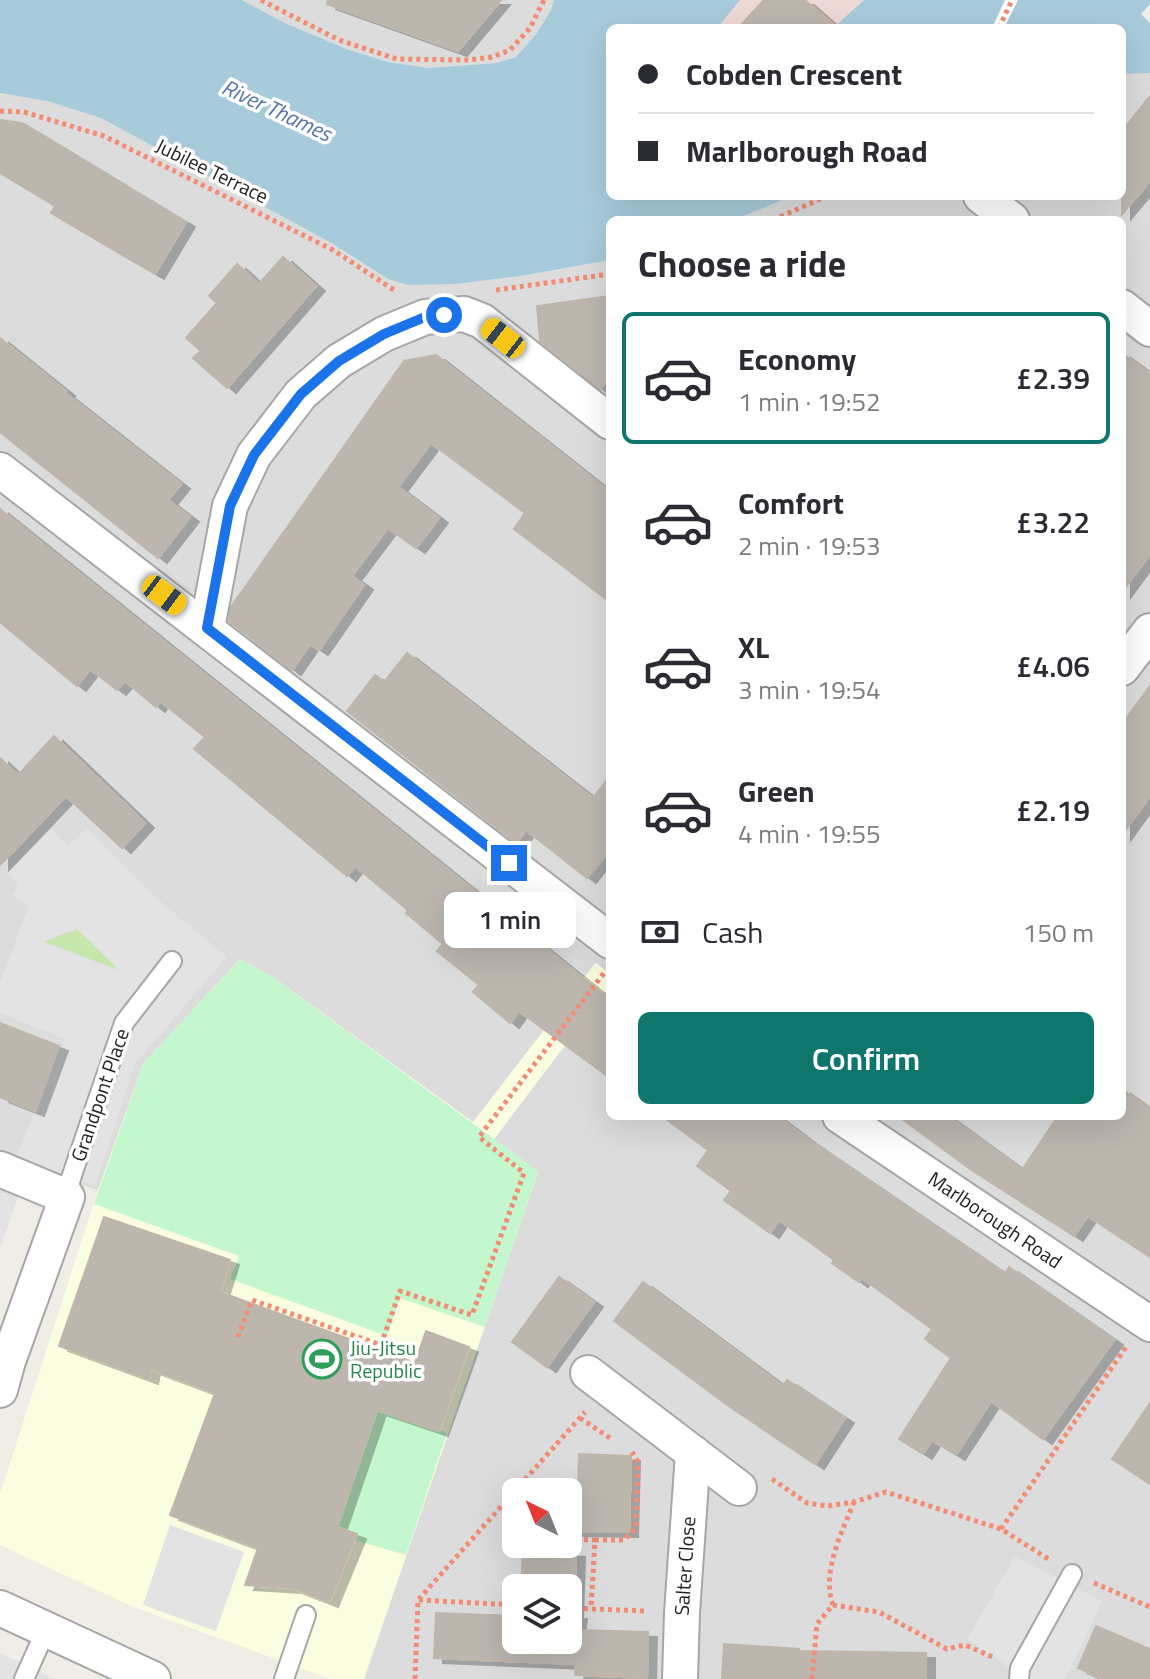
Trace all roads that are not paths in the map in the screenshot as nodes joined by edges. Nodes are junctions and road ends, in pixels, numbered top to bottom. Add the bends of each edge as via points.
1 (986, 200) edge
2 (1007, 216) edge
3 (1126, 310) edge
4 (1150, 329) edge
5 (606, 419) edge
6 (0, 470) edge
7 (207, 628) junction
8 (1150, 631) edge
9 (1126, 663) edge
10 (606, 938) edge
11 (172, 961) dead end
12 (846, 1120) edge
13 (0, 1169) edge
14 (67, 1197) junction
15 (1147, 1322) edge
16 (3, 1370) edge
17 (597, 1380) road end
18 (693, 1453) junction
19 (751, 1488) road end
20 (1072, 1574) road end
21 (0, 1608) edge
22 (306, 1615) dead end
23 (46, 1630) junction
24 (1019, 1673) edge
25 (24, 1679) edge
26 (153, 1679) edge
27 (284, 1679) edge
28 (680, 1679) edge

1 - 2 street
3 - 4 street
5 - 7 street via 482,321 464,314 425,317 384,334 339,361 301,394 254,455 230,506
6 - 7 street
7 - 10 street
8 - 9 street
11 - 14 lane, Grandpont Place via 124,1023
12 - 15 street, Marlborough Road
13 - 14 street
14 - 16 street
17 - 18 street
18 - 19 street
18 - 28 street, Salter Close
20 - 24 lane
21 - 23 street
22 - 27 lane
23 - 25 lane
23 - 26 street

